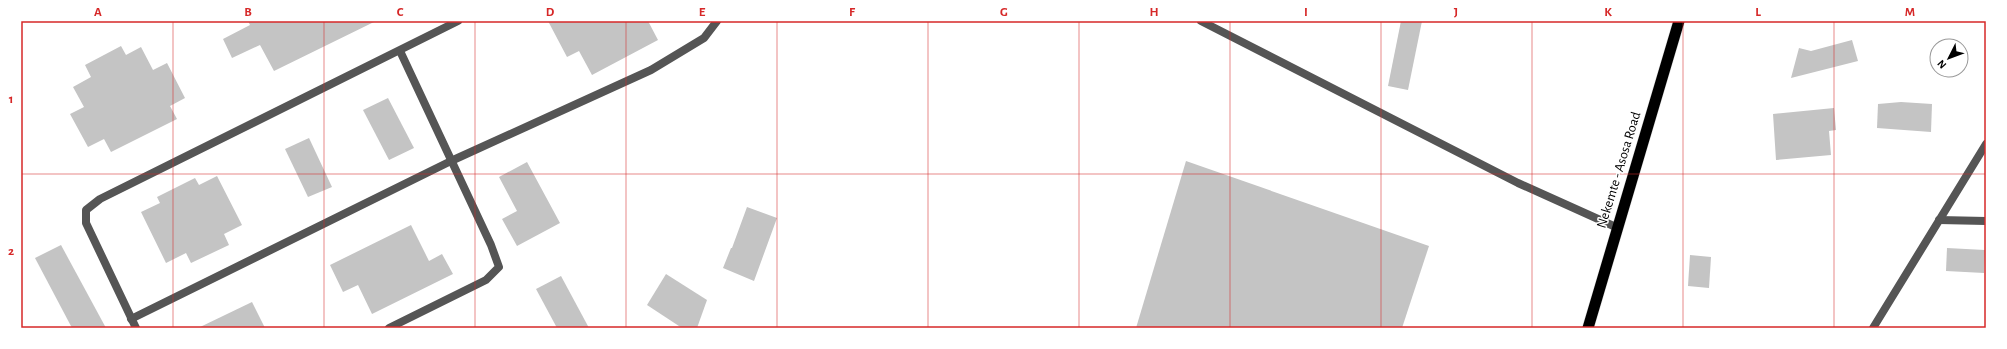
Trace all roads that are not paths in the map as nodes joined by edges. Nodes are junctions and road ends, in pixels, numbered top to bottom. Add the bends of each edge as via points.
1 (458, 21) edge
2 (717, 21) edge
3 (1201, 21) edge
4 (1679, 21) edge
5 (400, 51) junction
6 (1986, 144) edge
7 (451, 161) junction
8 (1939, 220) junction
9 (1986, 221) edge
10 (1618, 228) junction
11 (131, 319) junction
12 (136, 328) edge
13 (389, 328) edge
14 (1588, 328) edge
15 (1873, 328) edge

1 - 5 street
2 - 7 street via 704,38 650,70
3 - 10 street via 1518,183
4 - 10 highway, Nekemte - Asosa Road
5 - 7 street
5 - 11 street via 100,199 86,210 86,223
6 - 8 street
7 - 11 street
7 - 13 street via 499,267 486,280
8 - 9 street
8 - 15 street
10 - 14 highway, Nekemte - Asosa Road
11 - 12 street

